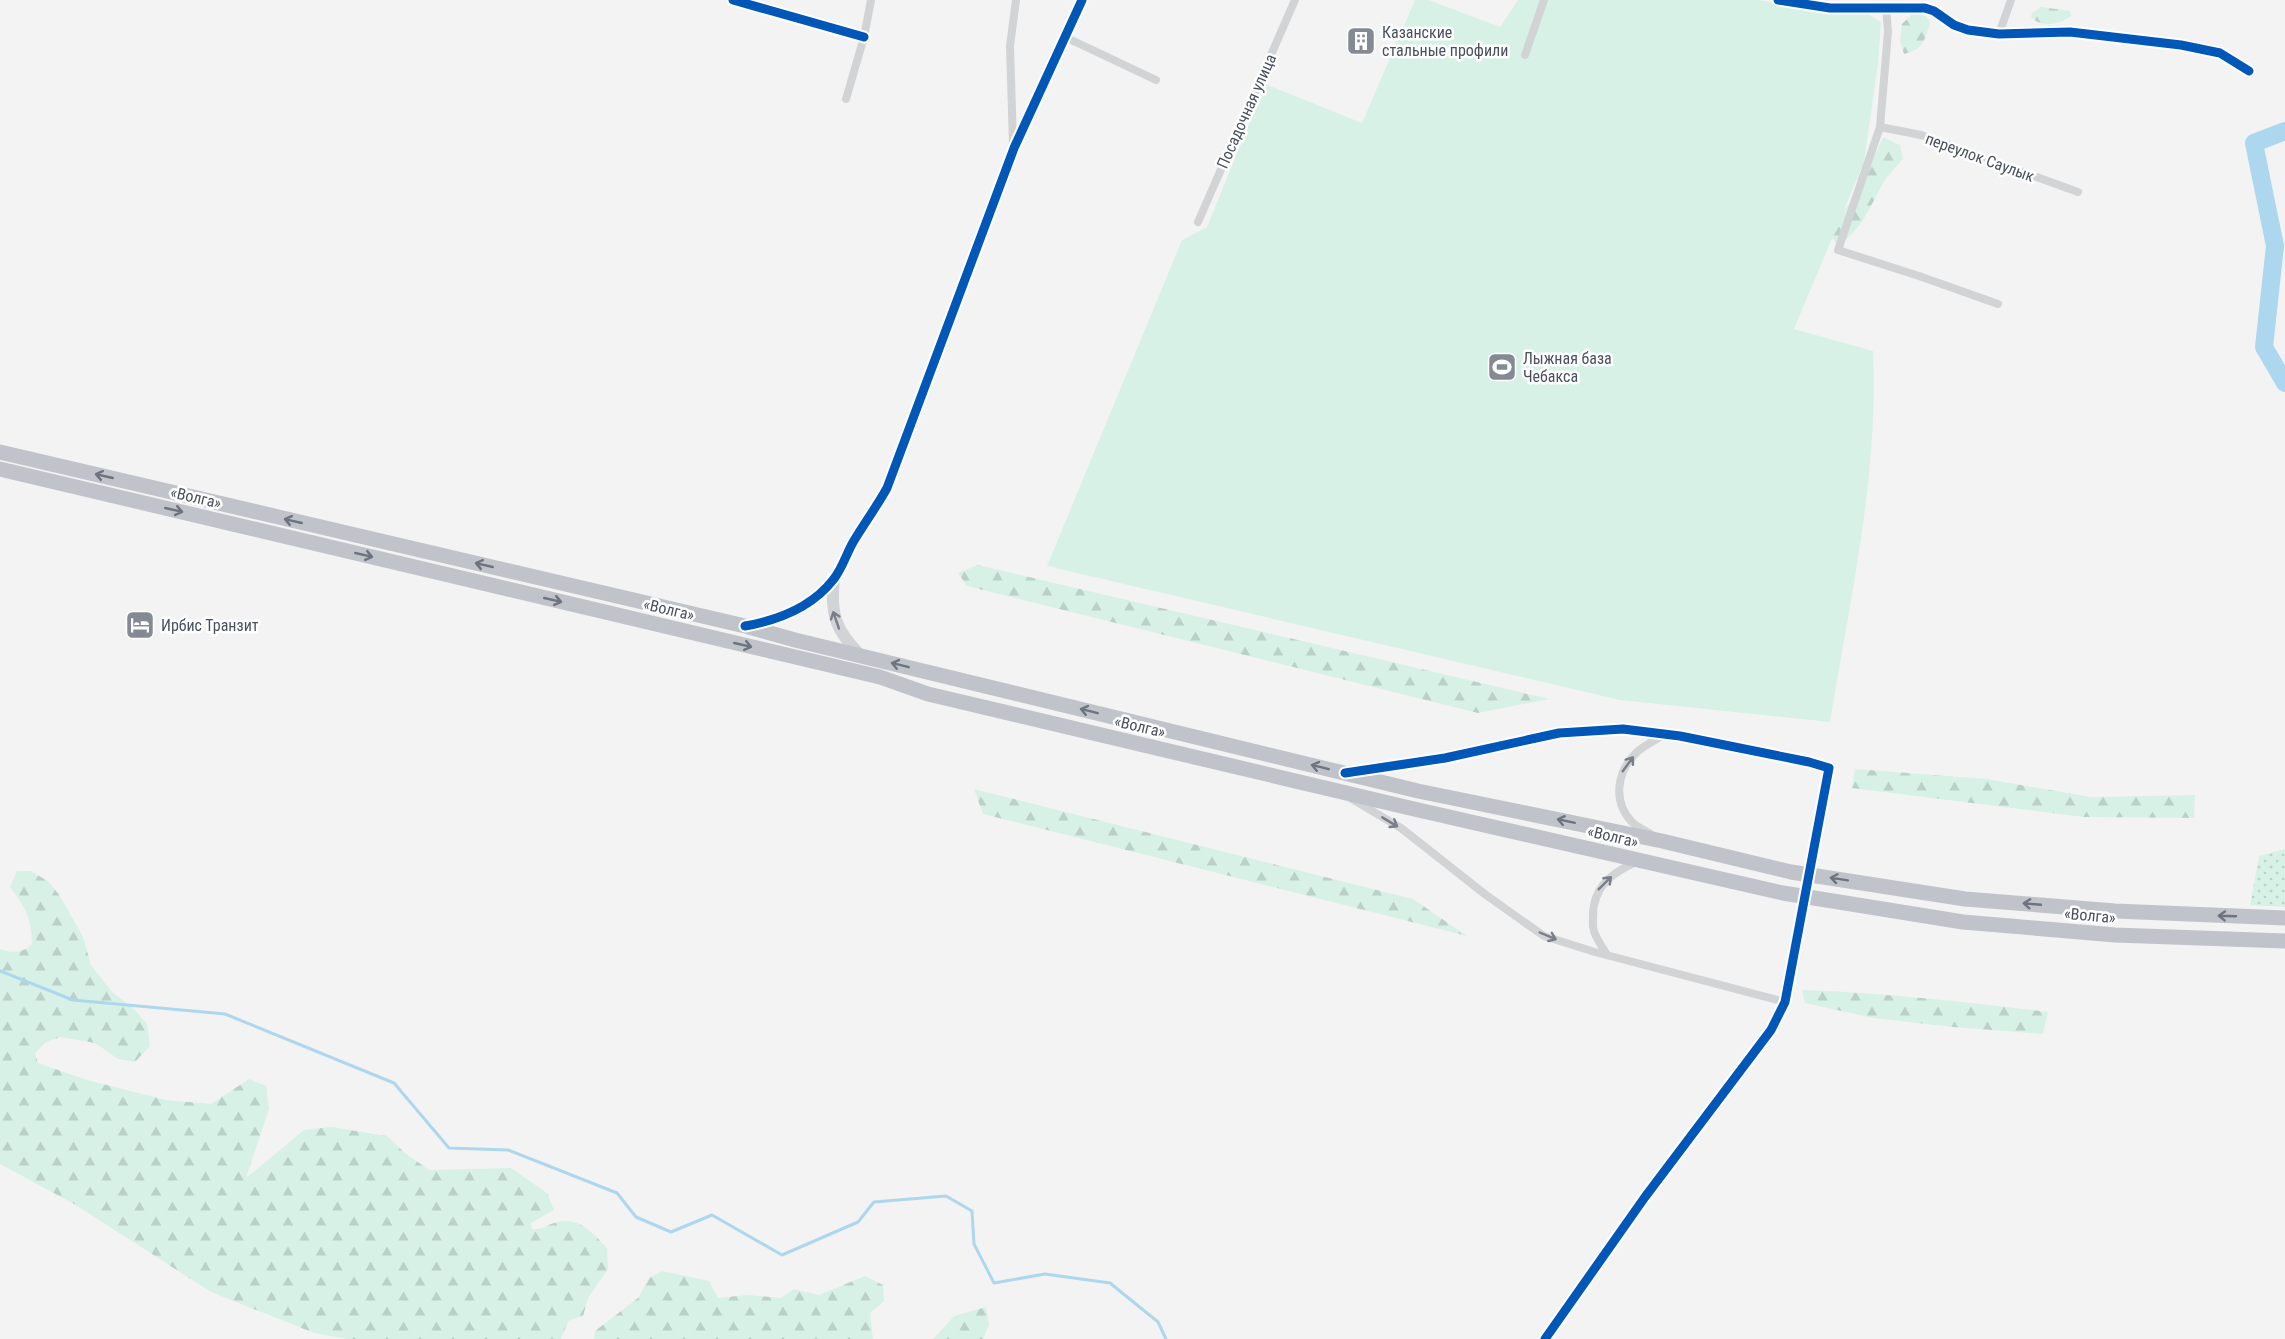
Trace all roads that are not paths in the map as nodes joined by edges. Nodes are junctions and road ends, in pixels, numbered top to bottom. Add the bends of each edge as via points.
1 (733, 0) edge
2 (871, 0) edge
3 (1016, 0) edge
4 (1082, 0) edge
5 (1295, 0) edge
6 (1544, 0) edge
7 (1778, 0) edge
8 (2011, 0) edge
9 (1886, 7) junction
10 (1999, 34) junction
11 (864, 37) junction
12 (1065, 37) junction
13 (1526, 55) dead end
14 (2249, 71) dead end
15 (1156, 80) dead end
16 (846, 99) dead end
17 (1880, 127) junction
18 (1014, 148) junction
19 (2078, 192) dead end
20 (1198, 222) dead end
21 (1998, 304) dead end
22 (0, 452) edge
23 (0, 469) edge
24 (834, 579) junction
25 (745, 626) junction
26 (860, 655) junction
27 (1665, 734) junction
28 (1345, 773) junction
29 (1340, 792) junction
30 (1662, 841) junction
31 (1640, 860) junction
32 (2285, 918) edge
33 (2285, 941) edge
34 (1607, 955) junction
35 (1785, 1002) junction
36 (1545, 1339) edge

1 - 11 street
2 - 11 street
3 - 18 street via 1010,46
4 - 12 street
5 - 20 street, Посадочная улица
6 - 13 street
7 - 9 street via 1830,8
8 - 10 street
9 - 10 street via 1925,8 1968,30
9 - 17 street via 1888,32
10 - 14 street via 2070,32 2181,45 2220,53
11 - 16 street
12 - 15 street
12 - 18 street
17 - 19 street, переулок Саулык via 1922,135
17 - 21 street via 1838,250
18 - 24 street via 887,488
25 -> 22 highway, «Волга»
23 -> 29 highway, «Волга» via 880,677 928,694
24 - 25 street via 798,610 772,622
26 -> 24 street via 843,637 835,620 831,602
25 - 26 highway, «Волга»
28 -> 26 highway, «Волга»
27 - 28 street via 1623,729 1559,733 1445,759
30 -> 27 street via 1633,823 1623,810 1618,788 1623,770 1637,752
27 - 35 street via 1829,768
30 -> 28 highway, «Волга»
29 - 31 highway, «Волга»
29 -> 34 street via 1401,828 1544,936
32 -> 30 highway, «Волга» via 2115,911 1965,898 1791,872
31 - 33 highway, «Волга» via 1783,893 1963,922 2115,935
34 -> 31 street via 1593,932 1593,903 1609,879
34 - 35 street
35 - 36 street via 1771,1030 1645,1197

